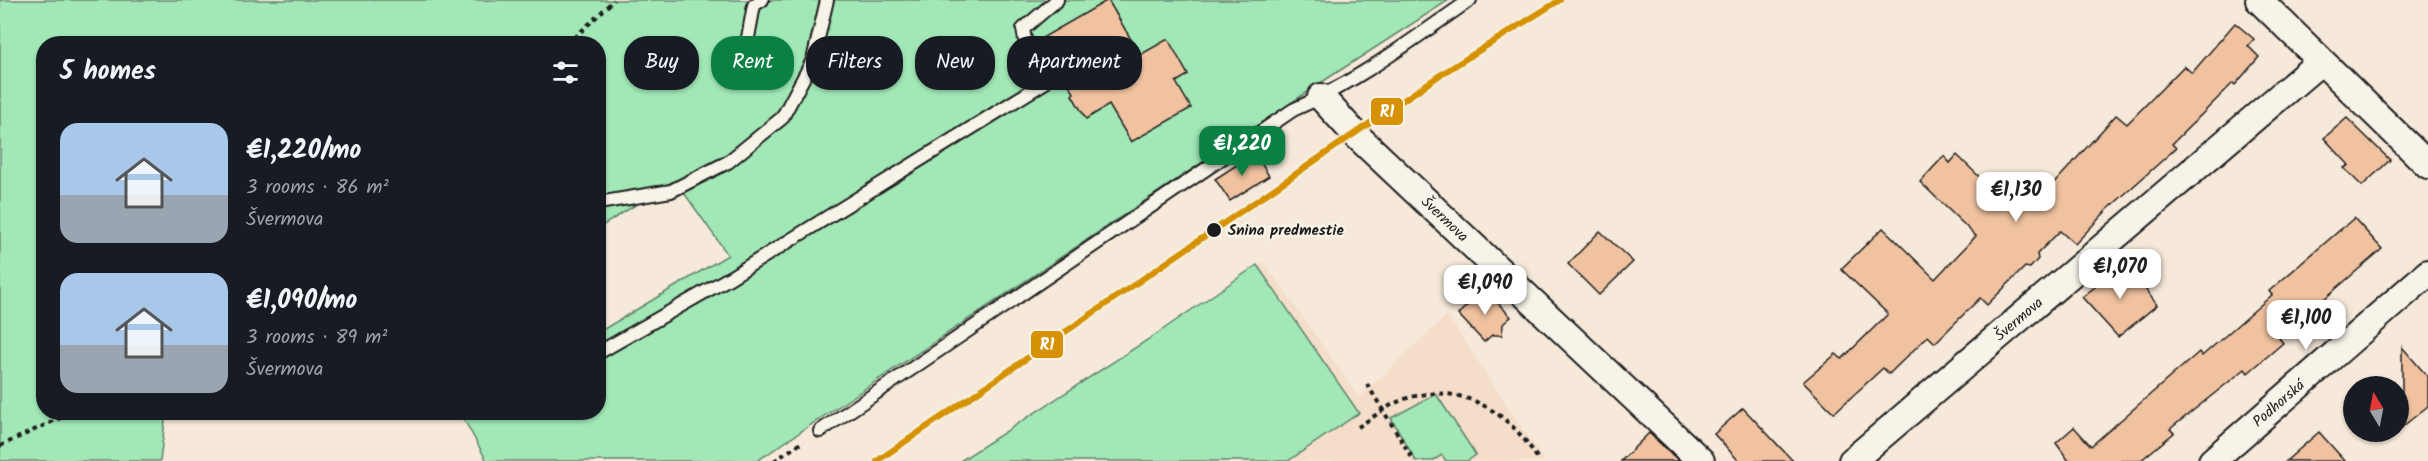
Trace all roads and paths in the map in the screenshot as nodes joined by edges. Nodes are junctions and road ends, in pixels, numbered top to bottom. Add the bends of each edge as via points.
1 (614, 0) edge
2 (762, 0) edge
3 (827, 0) edge
4 (1057, 0) edge
5 (1470, 0) edge
6 (2259, 0) edge
7 (576, 36) edge
8 (748, 36) edge
9 (2321, 61) junction
10 (1321, 98) junction
11 (2428, 165) edge
12 (606, 202) edge
13 (2428, 273) edge
14 (606, 348) edge
15 (1367, 384) dead end
16 (1384, 411) junction
17 (56, 420) edge
18 (1358, 427) dead end
19 (820, 430) joint
20 (0, 446) edge
21 (774, 461) edge
22 (1414, 461) edge
23 (1539, 461) edge
24 (1701, 461) edge
25 (1852, 461) edge
26 (2212, 461) edge

1 - 7 path
2 - 8 lane via 754,5
3 - 12 lane via 813,60 782,118 728,162 671,191
4 - 14 lane via 1023,29 1029,61 1044,83 731,277
5 - 10 lane
6 - 9 street
9 - 11 street
9 - 25 street, Švermova
10 - 19 lane via 1293,110
10 - 24 street, Švermova via 1354,134
13 - 26 street, Podhorská
15 - 16 path
16 - 18 path
16 - 22 path
16 - 23 path via 1401,400 1435,393 1463,396 1499,413 1520,432
17 - 20 path
19 - 21 path

